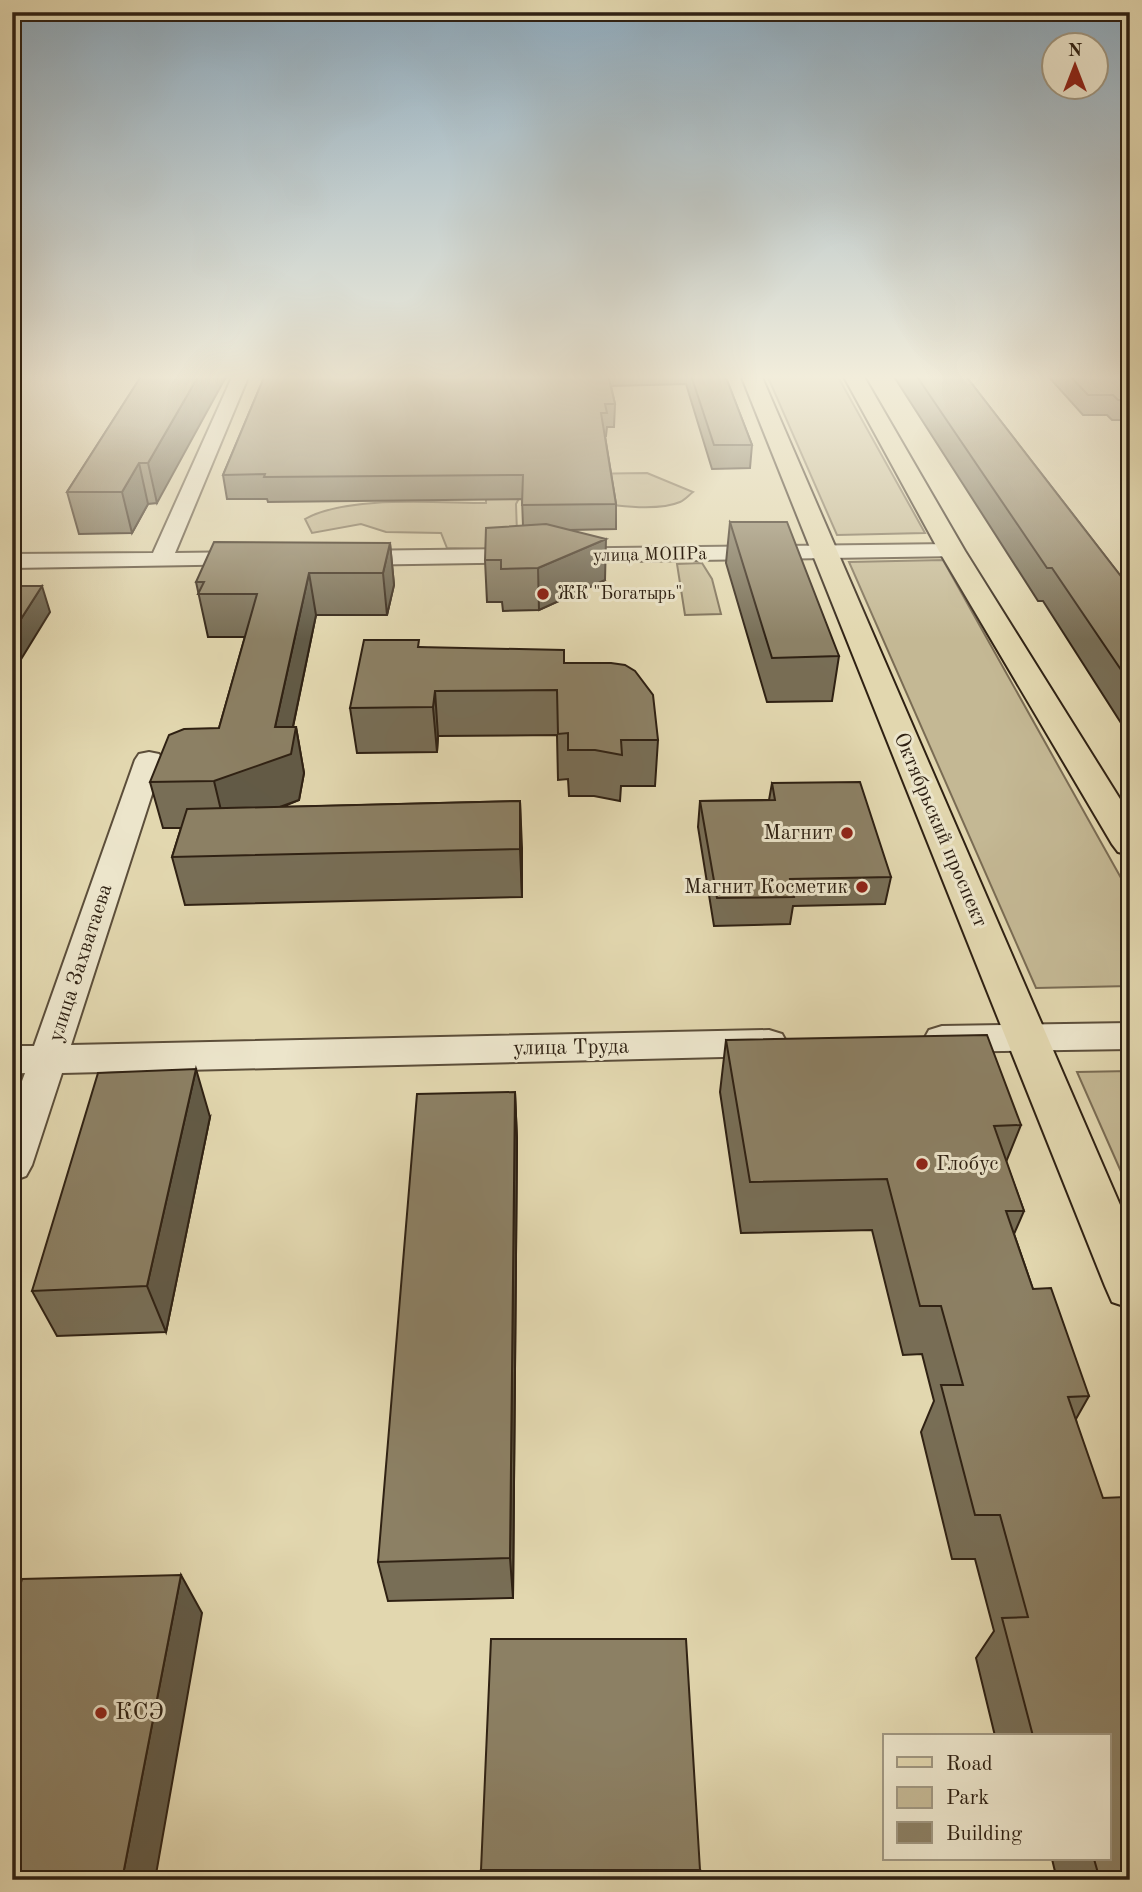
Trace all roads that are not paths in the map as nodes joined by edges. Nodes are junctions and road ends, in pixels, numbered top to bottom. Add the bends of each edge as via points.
1 (203, 463) edge
2 (788, 463) edge
3 (903, 463) edge
4 (952, 551) junction
5 (825, 553) junction
6 (326, 558) edge
7 (271, 559) edge
8 (161, 560) junction
9 (12, 561) edge
10 (149, 760) dead end
11 (1130, 844) edge
12 (1130, 1036) edge
13 (1027, 1038) junction
14 (912, 1040) edge
15 (805, 1042) edge
16 (49, 1059) junction
17 (12, 1060) edge
18 (12, 1165) edge
19 (1130, 1286) edge

1 - 8 street
2 - 5 main road, Октябрьский проспект
3 - 4 main road
4 - 5 street, улица МОПРа
4 - 11 main road
5 - 6 street, улица МОПРа
5 - 13 main road, Октябрьский проспект
7 - 8 street
8 - 9 street
10 - 16 street, улица Захватаева
12 - 13 street
13 - 14 street
13 - 19 main road, Октябрьский проспект
15 - 16 street, улица Труда
16 - 17 street, улица Труда
16 - 18 street, улица Захватаева

